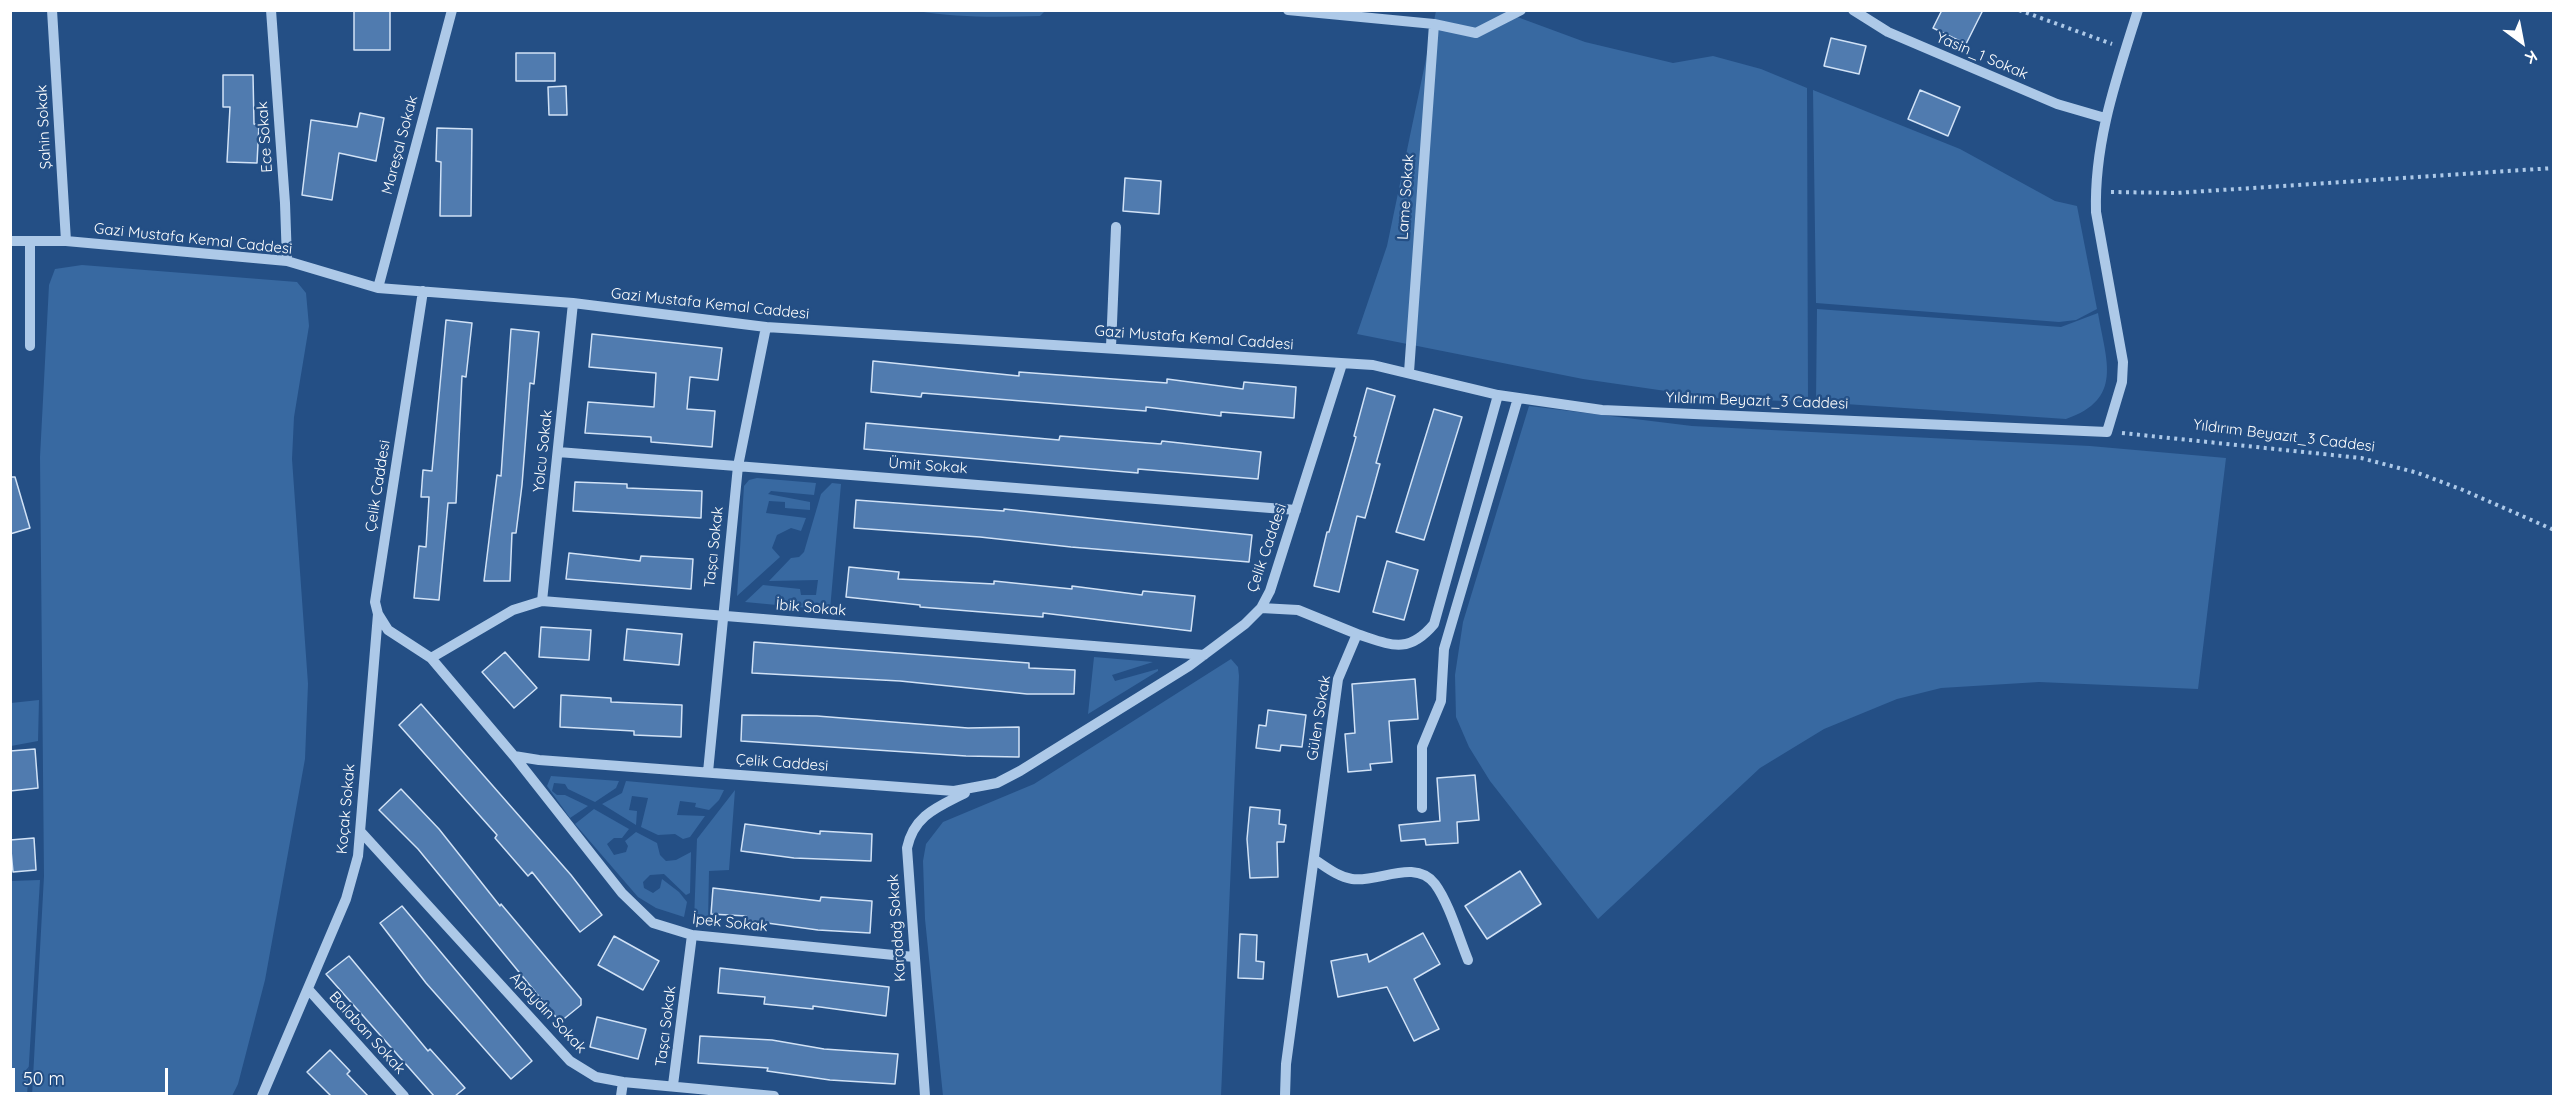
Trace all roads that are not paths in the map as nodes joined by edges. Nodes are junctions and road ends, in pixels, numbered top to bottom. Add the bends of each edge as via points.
1 (52, 10) edge
2 (272, 10) edge
3 (452, 10) edge
4 (1288, 10) edge
5 (1521, 10) edge
6 (1853, 10) edge
7 (2138, 10) edge
8 (1434, 24) junction
9 (2105, 118) junction
10 (1116, 227) dead end
11 (10, 241) edge
12 (30, 241) junction
13 (66, 241) junction
14 (286, 261) junction
15 (378, 288) junction
16 (423, 291) junction
17 (573, 303) junction
18 (766, 327) junction
19 (30, 346) dead end
20 (1111, 347) junction
21 (1342, 364) junction
22 (1409, 372) junction
23 (1498, 395) junction
24 (1518, 398) junction
25 (558, 452) junction
26 (738, 466) junction
27 (1296, 510) junction
28 (542, 601) junction
29 (1261, 608) junction
30 (378, 614) junction
31 (722, 615) junction
32 (1357, 634) junction
33 (1204, 655) junction
34 (431, 658) junction
35 (514, 756) junction
36 (708, 772) junction
37 (971, 790) junction
38 (1422, 808) dead end
39 (361, 832) junction
40 (1315, 860) junction
41 (692, 935) junction
42 (914, 957) junction
43 (1468, 960) dead end
44 (308, 989) junction
45 (623, 1082) junction
46 (673, 1085) junction
47 (262, 1096) edge
48 (404, 1096) edge
49 (621, 1096) edge
50 (774, 1096) edge
51 (925, 1096) edge
52 (1285, 1096) edge

1 - 13 street, Şahin Sokak
2 - 14 street, Ece Sokak
3 - 15 street, Mareşal Sokak
4 - 8 street
5 - 8 street via 1476,33
6 - 9 street, Yasin_1 Sokak via 1909,41 2057,104
7 - 9 street
8 - 22 street, Lame Sokak
9 - 24 street, Yıldırım Beyazıt_3 Caddesi via 2096,212 2123,362 2122,382 2107,432 1602,410
10 - 20 street
11 - 12 street, Gazi Mustafa Kemal Caddesi
12 - 13 street, Gazi Mustafa Kemal Caddesi
12 - 19 street
13 - 14 street, Gazi Mustafa Kemal Caddesi
14 - 15 street, Gazi Mustafa Kemal Caddesi
15 - 16 street, Gazi Mustafa Kemal Caddesi
16 - 17 street, Gazi Mustafa Kemal Caddesi
16 - 30 street, Çelik Caddesi via 375,602
17 - 18 street, Gazi Mustafa Kemal Caddesi
17 - 25 street, Yolcu Sokak
18 - 20 street, Gazi Mustafa Kemal Caddesi
18 - 26 street, Taşcı Sokak
20 - 21 street, Gazi Mustafa Kemal Caddesi
21 - 22 street, Gazi Mustafa Kemal Caddesi via 1373,364
21 - 27 street, Çelik Caddesi
22 - 23 street, Yıldırım Beyazıt_3 Caddesi
23 - 24 street, Yıldırım Beyazıt_3 Caddesi
23 - 32 street via 1434,624 1422,637 1395,646
24 - 38 street via 1444,649 1441,701 1422,747
25 - 26 street, Ümit Sokak
25 - 28 street, Yolcu Sokak
26 - 27 street, Ümit Sokak
26 - 31 street, Taşcı Sokak
27 - 29 street, Çelik Caddesi
28 - 31 street, İbik Sokak
28 - 34 street, İbik Sokak via 513,610
29 - 32 street via 1298,610
29 - 33 street, Çelik Caddesi
30 - 34 street via 388,630
30 - 39 street, Koçak Sokak
31 - 33 street, İbik Sokak
31 - 36 street, Taşcı Sokak
32 - 40 street, Gülen Sokak via 1336,688
33 - 37 street, Çelik Caddesi via 1020,771
34 - 35 street
35 - 36 street, Çelik Caddesi
35 - 41 street, İpek Sokak via 640,913 660,926
36 - 37 street, Çelik Caddesi via 954,792
37 - 42 street, Karadağ Sokak via 927,812 918,820 909,839
39 - 44 street, Koçak Sokak via 346,898
39 - 45 street, Apaydın Sokak via 570,1061 597,1077
40 - 43 street via 1338,875 1353,879 1411,871 1425,874 1440,893
40 - 52 street, Gülen Sokak via 1286,1064
41 - 42 street, İpek Sokak
41 - 46 street, Taşcı Sokak
42 - 51 street, Karadağ Sokak
44 - 47 street, Koçak Sokak
44 - 48 street, Balaban Sokak
45 - 46 street, Apaydın Sokak
45 - 49 street
46 - 50 street, Apaydın Sokak

